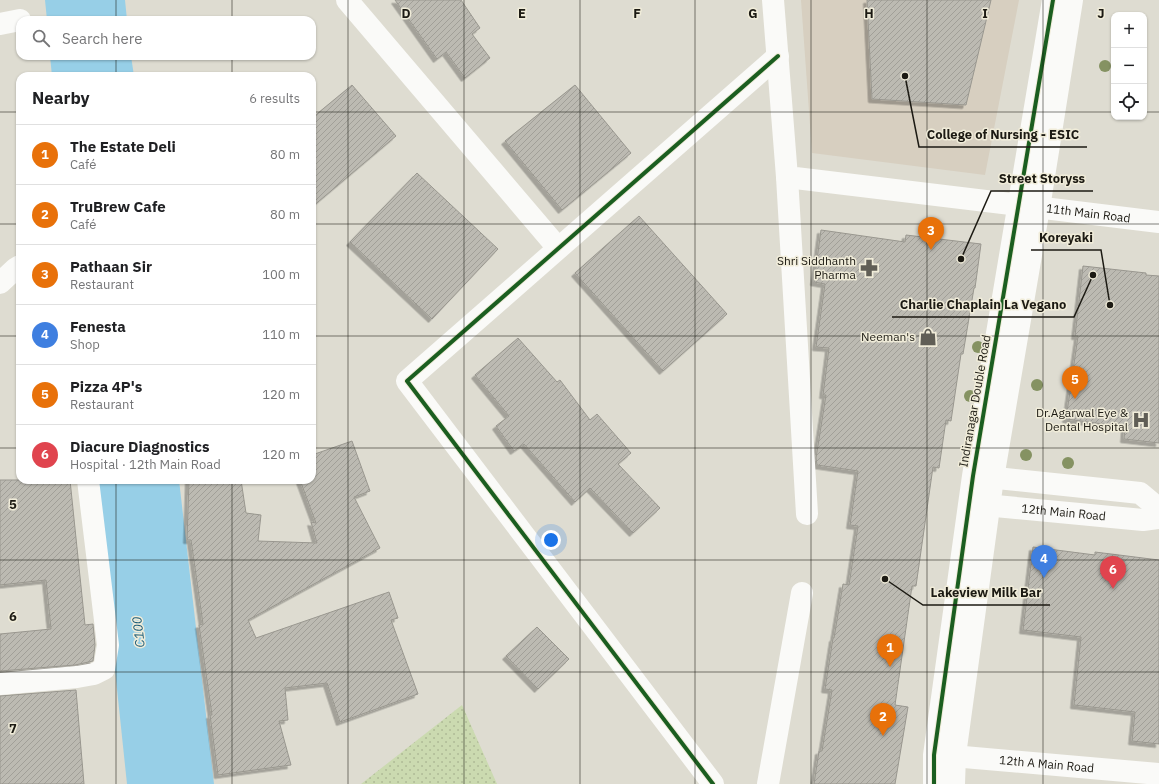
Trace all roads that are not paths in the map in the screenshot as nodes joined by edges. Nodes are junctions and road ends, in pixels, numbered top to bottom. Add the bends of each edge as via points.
1 (347, 0) edge
2 (773, 0) edge
3 (1053, 0) edge
4 (1072, 0) edge
5 (16, 21) edge
6 (0, 24) edge
7 (778, 56) junction
8 (787, 177) junction
9 (1029, 206) junction
10 (1159, 222) edge
11 (558, 248) junction
12 (16, 268) edge
13 (0, 283) edge
14 (983, 477) junction
15 (88, 484) edge
16 (979, 504) junction
17 (1159, 509) edge
18 (807, 514) dead end
19 (1159, 518) edge
20 (802, 593) dead end
21 (0, 684) edge
22 (945, 755) junction
23 (1159, 774) edge
24 (713, 784) edge
25 (768, 784) edge
26 (934, 784) edge
27 (954, 784) edge

1 - 11 street
2 - 7 street
3 - 9 street, Indiranagar Double Road
4 - 9 street, Indiranagar Double Road
5 - 6 street
7 - 8 street
7 - 11 street
8 - 9 street, 11th Main Road
8 - 18 street
9 - 10 street, 11th Main Road
9 - 14 street, Indiranagar Double Road
11 - 24 street via 407,381
12 - 13 street
14 - 16 street, Indiranagar Double Road
14 - 17 street via 1140,493
15 - 21 street via 108,645 104,669 77,677
16 - 19 street, 12th Main Road via 1143,520
16 - 22 street, Indiranagar Double Road
20 - 25 street
22 - 23 street, 12th A Main Road
22 - 26 street, Indiranagar Double Road
22 - 27 street, Indiranagar Double Road

